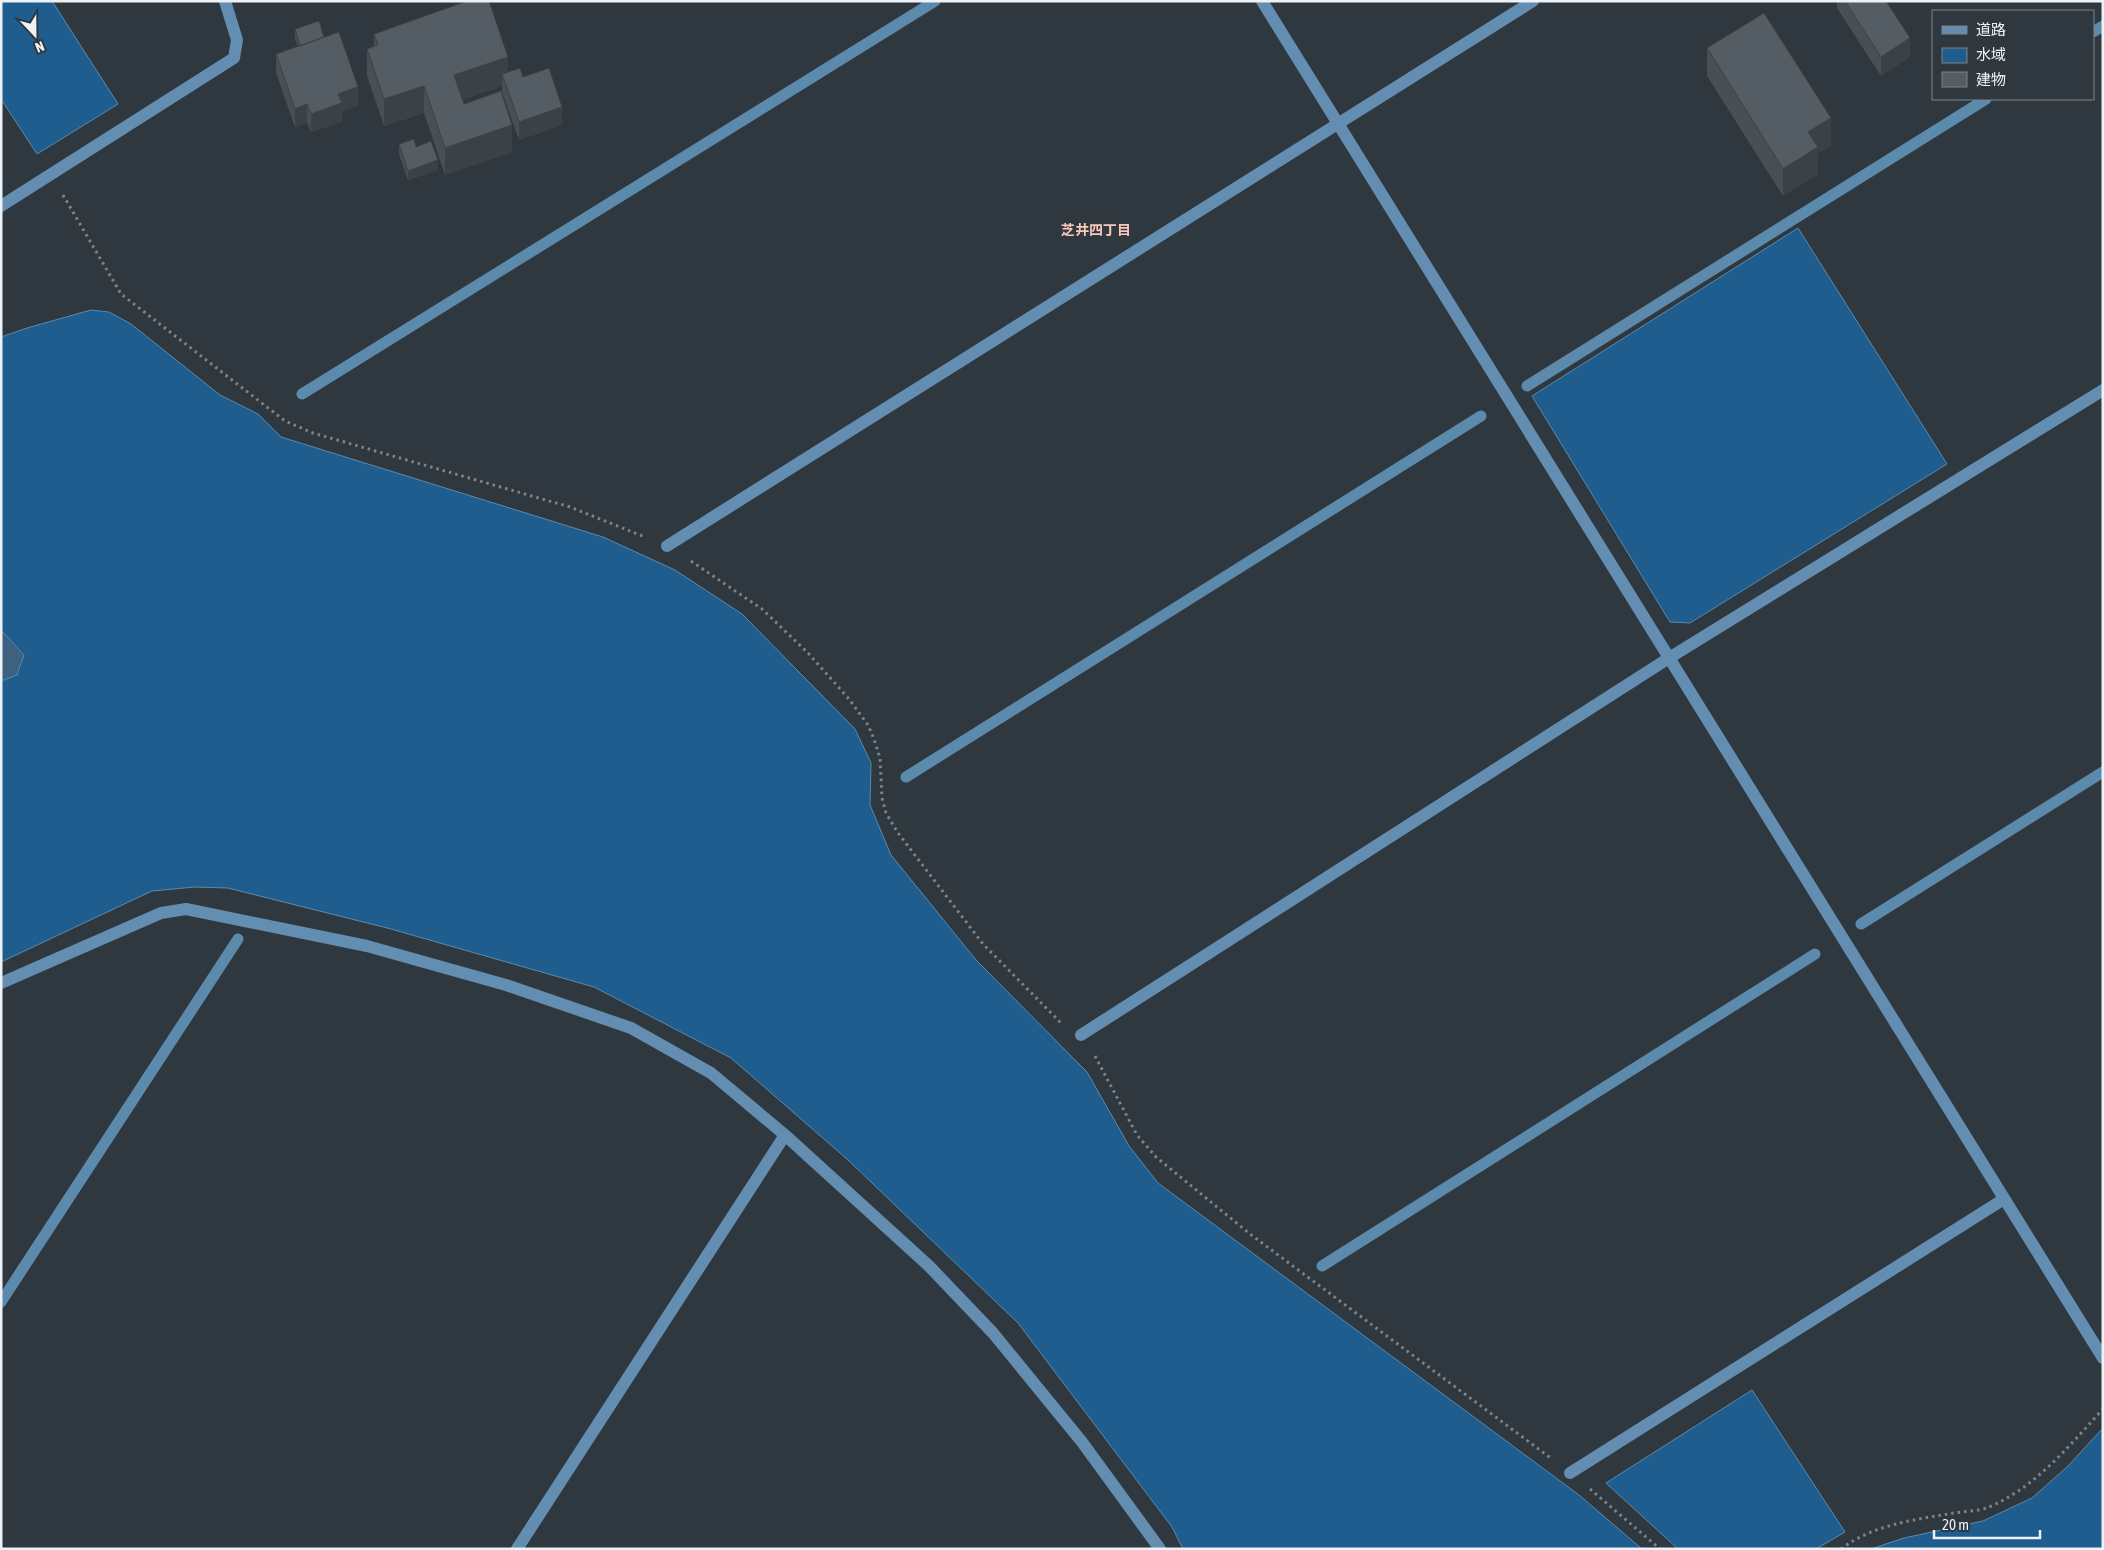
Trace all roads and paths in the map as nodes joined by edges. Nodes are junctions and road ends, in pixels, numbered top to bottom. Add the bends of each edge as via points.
1 (225, 1) edge
2 (1262, 1) edge
3 (1533, 1) edge
4 (1338, 123) junction
5 (50, 175) junction
6 (1, 206) edge
7 (2103, 390) edge
8 (667, 546) junction
9 (1669, 658) junction
10 (1, 983) edge
11 (1081, 1035) junction
12 (785, 1135) junction
13 (2004, 1199) junction
14 (2103, 1358) edge
15 (2103, 1409) edge
16 (1570, 1473) junction
17 (517, 1549) edge
18 (1160, 1549) edge
19 (1660, 1549) edge
20 (1841, 1549) edge

1 - 5 street via 237,40 234,58
2 - 4 street
3 - 4 street
4 - 8 street
4 - 9 street
5 - 6 street
5 - 8 path via 121,294 285,421 312,433 570,507
7 - 9 street
8 - 11 path via 762,609 849,699 874,739 880,758 882,798 898,833 983,944 1057,1021
9 - 11 street
9 - 13 street
10 - 12 street via 161,913 186,909 367,946 506,985 631,1028 711,1073
11 - 16 path via 1097,1058 1137,1135 1156,1157 1250,1234
12 - 17 street
12 - 18 street via 929,1266 993,1333 1082,1442
13 - 14 street
13 - 16 street
15 - 20 path via 2032,1482 1988,1508 1891,1525 1854,1539
16 - 19 path

